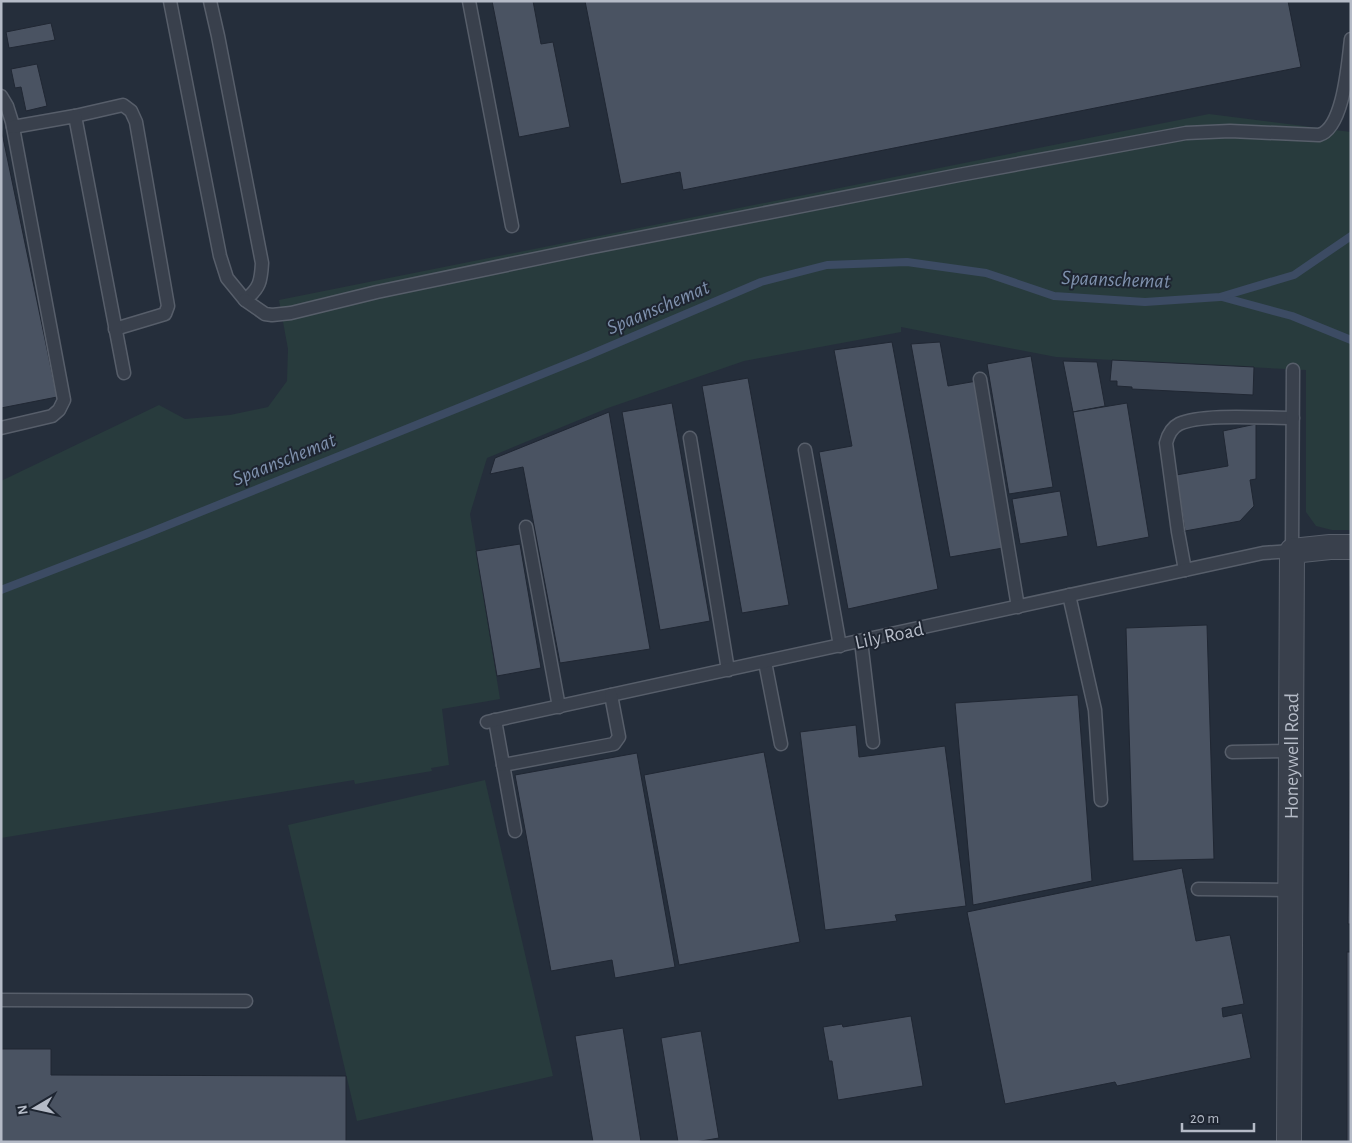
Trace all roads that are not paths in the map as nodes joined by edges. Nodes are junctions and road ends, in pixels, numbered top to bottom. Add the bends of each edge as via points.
1 (170, 1) edge
2 (210, 1) edge
3 (468, 1) edge
4 (1351, 39) edge
5 (1, 96) edge
6 (75, 116) junction
7 (13, 128) junction
8 (512, 226) dead end
9 (246, 300) junction
10 (115, 329) junction
11 (1293, 370) dead end
12 (124, 373) dead end
13 (980, 379) dead end
14 (1293, 418) junction
15 (1, 428) edge
16 (690, 438) dead end
17 (805, 450) dead end
18 (526, 527) dead end
19 (1351, 547) edge
20 (1292, 551) junction
21 (1185, 570) junction
22 (1069, 595) junction
23 (1018, 606) junction
24 (861, 641) junction
25 (840, 646) junction
26 (764, 662) junction
27 (728, 670) junction
28 (611, 695) junction
29 (559, 707) junction
30 (873, 742) dead end
31 (781, 744) dead end
32 (1290, 751) junction
33 (1232, 752) dead end
34 (503, 766) junction
35 (1101, 800) dead end
36 (515, 831) dead end
37 (1198, 889) dead end
38 (1290, 890) junction
39 (1, 1000) edge
40 (246, 1001) dead end
41 (1288, 1142) edge

1 - 9 lane via 220,256 227,278
2 - 9 lane via 262,263 259,284
3 - 8 lane
4 - 9 lane via 1341,102 1328,131 1319,135 1186,132 579,250 291,313 272,316
5 - 7 lane
6 - 7 lane
6 - 10 lane
6 - 10 lane via 123,105 131,111 136,122 168,311
7 - 15 lane via 64,400 52,416
10 - 12 lane
11 - 14 lane, Honeywell Road
13 - 23 lane
14 - 20 lane, Honeywell Road
14 - 21 lane via 1206,418 1179,424 1168,434 1166,443
16 - 27 lane
17 - 25 lane
18 - 29 lane
19 - 20 street
20 - 21 lane, Lily Road via 1263,553
20 - 32 street, Honeywell Road
21 - 22 lane, Lily Road
22 - 23 lane, Lily Road
22 - 35 lane via 1095,710
23 - 24 lane, Lily Road
24 - 25 lane, Lily Road
24 - 30 lane
25 - 26 lane, Lily Road
26 - 27 lane, Lily Road
26 - 31 lane
27 - 28 lane, Lily Road
28 - 29 lane, Lily Road
28 - 34 lane via 619,737 614,744
29 - 34 lane, Lily Road via 491,721
32 - 33 lane
32 - 38 street, Honeywell Road
34 - 36 lane
37 - 38 lane
38 - 41 street, Honeywell Road
39 - 40 lane

